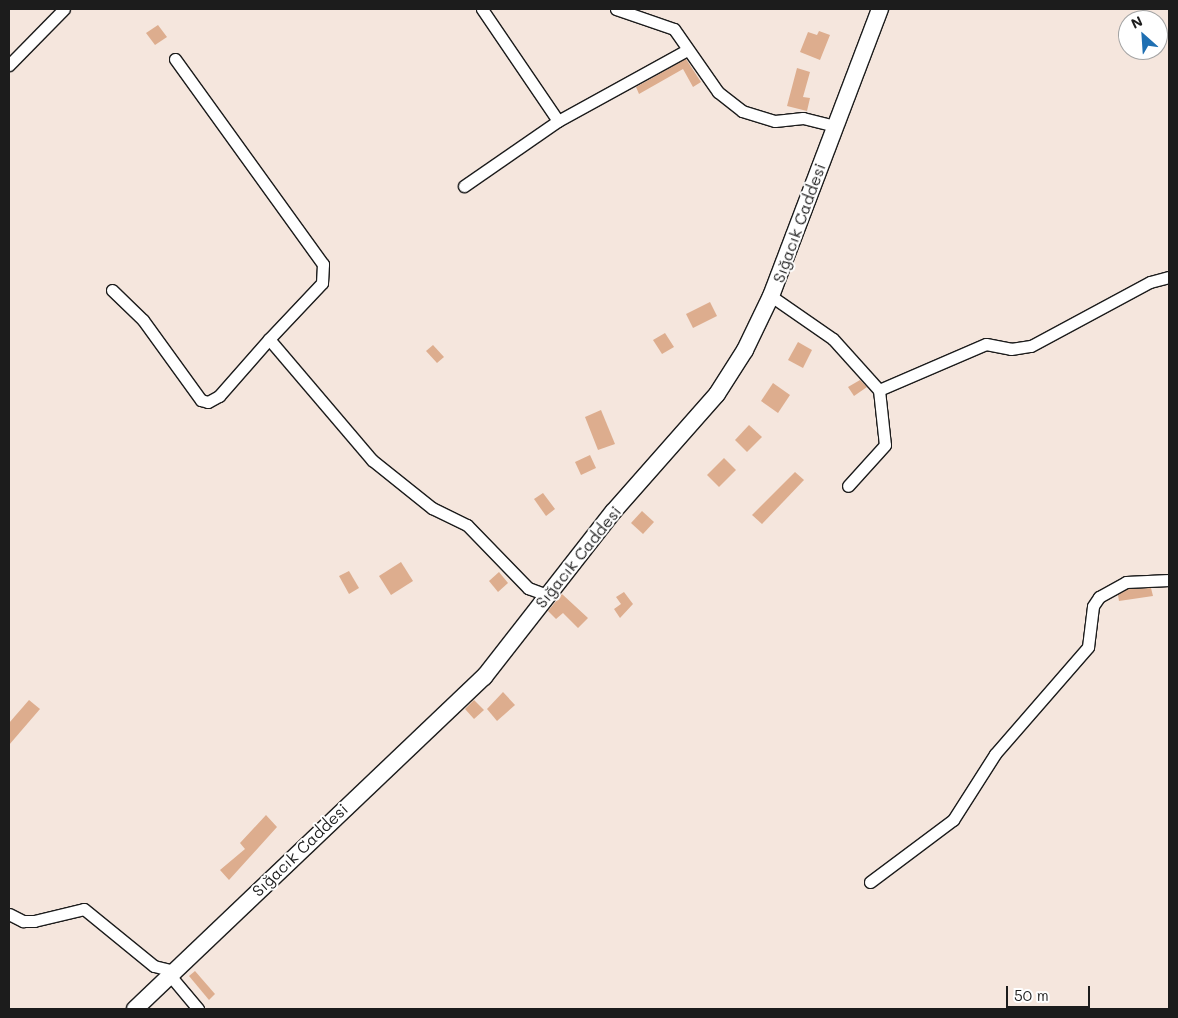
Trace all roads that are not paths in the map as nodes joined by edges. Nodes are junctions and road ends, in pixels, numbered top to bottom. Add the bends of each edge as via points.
1 (64, 9) edge
2 (482, 9) edge
3 (616, 9) edge
4 (880, 9) edge
5 (688, 50) junction
6 (175, 59) dead end
7 (9, 65) edge
8 (558, 121) junction
9 (834, 126) junction
10 (464, 186) dead end
11 (1169, 277) edge
12 (112, 290) dead end
13 (771, 296) junction
14 (269, 339) junction
15 (879, 390) junction
16 (848, 486) dead end
17 (1169, 580) edge
18 (547, 595) junction
19 (870, 882) dead end
20 (9, 914) edge
21 (174, 972) junction
22 (136, 1009) edge
23 (198, 1009) edge

1 - 7 street
2 - 8 street
3 - 5 street via 664,22 674,28
4 - 9 main road, Sığacık Caddesi
5 - 8 street
5 - 9 street via 718,92 742,112 775,121 803,118
6 - 14 street via 323,264 322,283
8 - 10 street
9 - 13 main road, Sığacık Caddesi
11 - 15 street via 1150,282 1030,346 1011,349 986,344
12 - 14 street via 143,320 201,400 208,402 219,396
13 - 15 street via 833,340
13 - 18 main road, Sığacık Caddesi via 745,350 717,394
14 - 18 street via 372,460 432,508 467,525 528,588
15 - 16 street via 885,445
17 - 19 street via 1126,582 1099,598 1093,606 1088,647 995,754 953,820
18 - 21 main road, Sığacık Caddesi via 484,678
20 - 21 street via 23,921 34,921 84,910 154,966
21 - 22 main road, Sığacık Caddesi
21 - 23 street via 173,979

